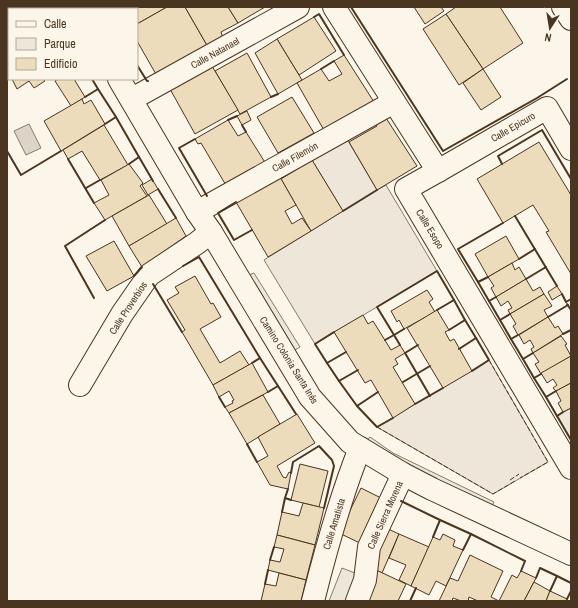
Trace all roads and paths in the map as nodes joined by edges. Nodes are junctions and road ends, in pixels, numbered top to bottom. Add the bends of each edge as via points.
1 (298, 7) edge
2 (334, 7) edge
3 (563, 7) edge
4 (571, 19) edge
5 (120, 80) edge
6 (132, 99) junction
7 (394, 102) junction
8 (571, 149) edge
9 (438, 171) junction
10 (197, 212) junction
11 (211, 232) junction
12 (80, 385) dead end
13 (360, 448) junction
14 (571, 468) edge
15 (403, 474) junction
16 (571, 554) edge
17 (313, 601) edge
18 (357, 601) edge

1 - 6 street, Calle Natanael
2 - 7 street
3 - 4 street
5 - 6 street, Camino Colonia Santa Inés
6 - 10 street, Camino Colonia Santa Inés
7 - 9 street
7 - 10 street, Calle Filemón
8 - 9 street, Calle Epicuro via 547,108
9 - 14 street, Calle Esopo via 406,189
10 - 11 street, Camino Colonia Santa Inés
11 - 12 street, Calle Proverbios via 149,275 122,314
11 - 13 street, Camino Colonia Santa Inés via 310,397 350,442
13 - 15 street, Camino Colonia Santa Inés
13 - 17 street, Calle Amatista via 331,530
15 - 16 street, Camino Colonia Santa Inés
15 - 18 street, Calle Sierra Morena via 369,547 365,580

